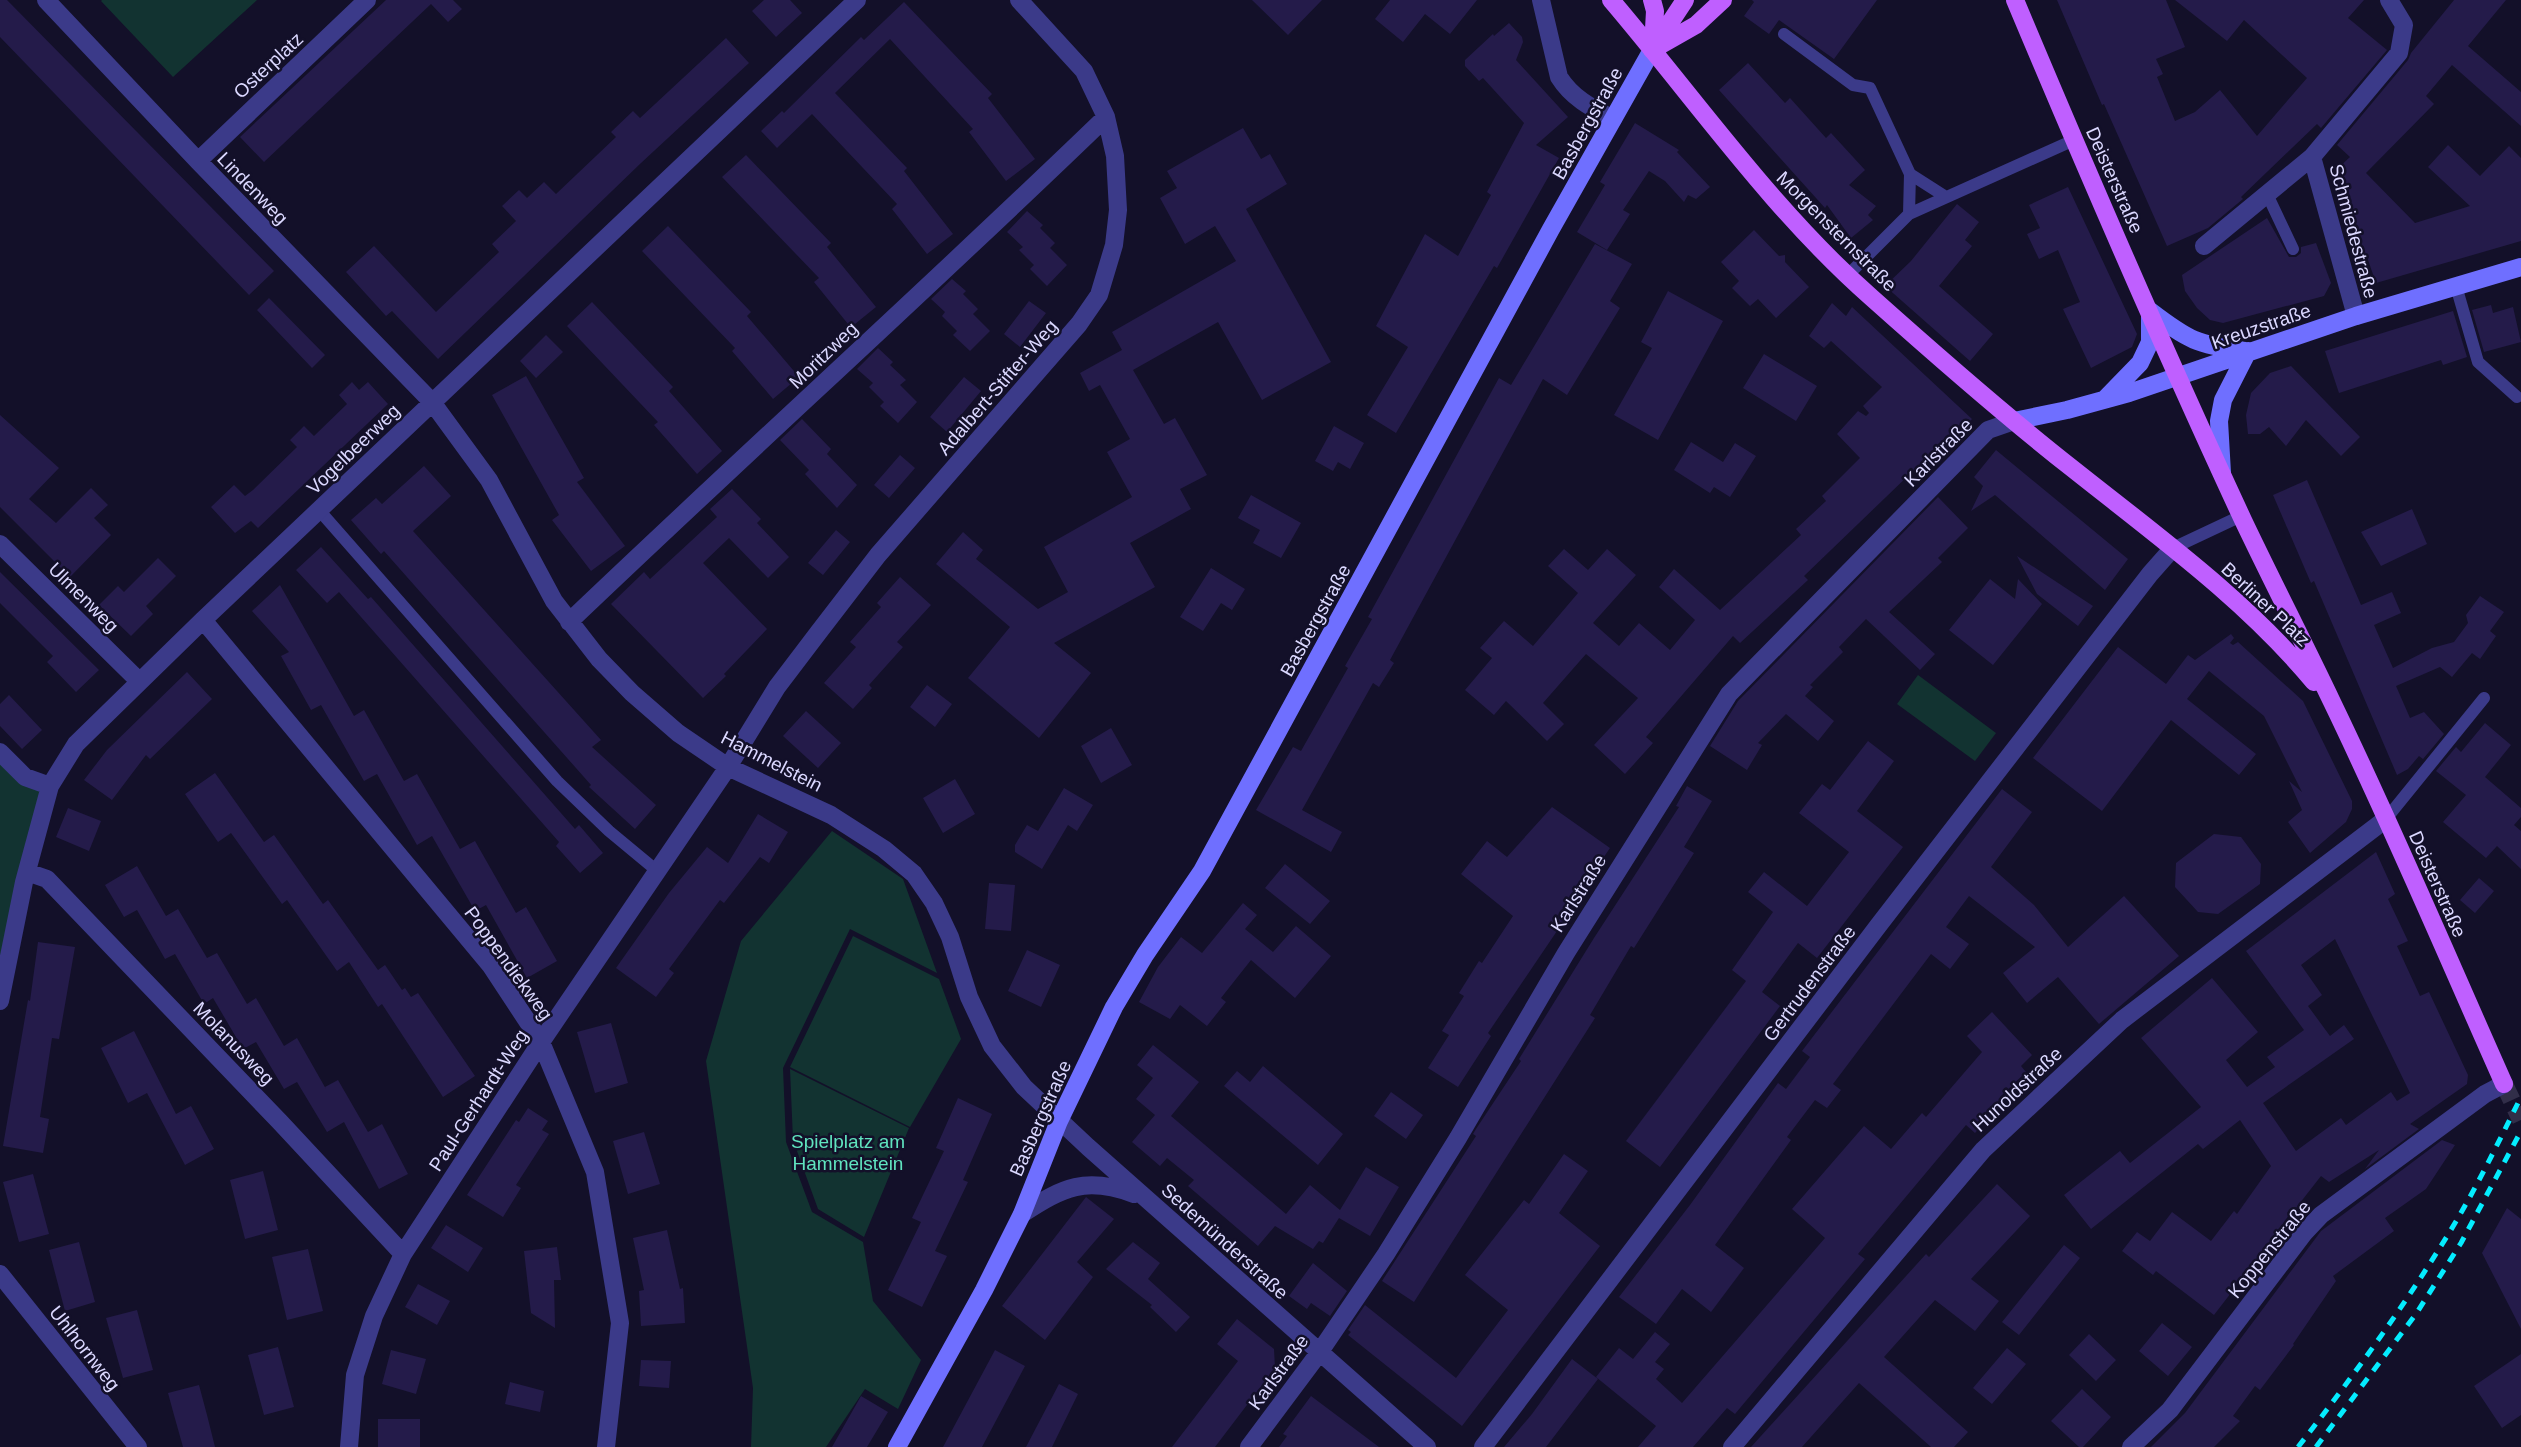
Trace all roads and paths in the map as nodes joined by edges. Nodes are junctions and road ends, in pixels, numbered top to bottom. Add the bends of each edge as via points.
1 (367, 0) edge
2 (857, 0) edge
3 (1019, 0) edge
4 (1541, 0) edge
5 (1611, 0) edge
6 (1652, 0) edge
7 (1685, 0) edge
8 (1723, 0) edge
9 (2015, 0) edge
10 (2389, 0) edge
11 (53, 2) edge
12 (1784, 34) dead end
13 (1652, 50) junction
14 (1106, 117) junction
15 (1613, 119) junction
16 (2074, 140) junction
17 (2312, 157) junction
18 (198, 161) junction
19 (1910, 174) junction
20 (2267, 194) junction
21 (1946, 197) junction
22 (1909, 214) junction
23 (2204, 246) dead end
24 (2293, 249) dead end
25 (2521, 267) edge
26 (1848, 275) junction
27 (2456, 286) junction
28 (2150, 311) junction
29 (2356, 316) junction
30 (2248, 351) junction
31 (2178, 377) junction
32 (2517, 397) dead end
33 (2104, 401) junction
34 (432, 402) junction
35 (2014, 421) junction
36 (2222, 473) junction
37 (319, 510) junction
38 (2241, 516) junction
39 (0, 544) edge
40 (2173, 548) junction
41 (203, 620) junction
42 (569, 622) junction
43 (139, 681) junction
44 (2484, 698) dead end
45 (2333, 703) junction
46 (0, 752) edge
47 (728, 767) junction
48 (50, 786) junction
49 (2386, 819) junction
50 (656, 870) junction
51 (27, 872) junction
52 (0, 1002) edge
53 (541, 1042) junction
54 (2504, 1084) joint
55 (1059, 1121) junction
56 (1147, 1199) junction
57 (1022, 1214) junction
58 (403, 1254) junction
59 (0, 1274) edge
60 (1319, 1353) junction
61 (138, 1447) edge
62 (349, 1447) edge
63 (606, 1447) edge
64 (897, 1447) edge
65 (1249, 1447) edge
66 (1427, 1447) edge
67 (1483, 1447) edge
68 (1732, 1447) edge
69 (2131, 1447) edge

1 - 18 street, Osterplatz
2 - 34 street, Vogelbeerweg
3 - 14 street, Adalbert-Stifter-Weg via 1084,71
4 - 15 street via 1559,77 1586,105
5 - 13 main road, Morgensternstraße
6 - 13 main road
7 - 13 main road
8 - 13 main road via 1696,25
9 - 16 main road, Deisterstraße
10 - 17 street, Schmiedestraße via 2403,26 2399,53
11 - 18 street, Lindenweg
12 - 19 lane via 1853,85 1870,88
13 - 15 main road, Basbergstraße
13 - 26 main road, Morgensternstraße via 1752,176
14 - 42 street, Moritzweg
14 - 47 street, Adalbert-Stifter-Weg via 1115,156 1118,210 1114,245 1099,295 871,565 777,687
15 - 55 main road, Basbergstraße via 1202,871 1114,1007
16 - 21 lane
16 - 28 main road, Deisterstraße
17 - 20 street, Schmiedestraße
17 - 29 street, Schmiedestraße
18 - 34 street, Lindenweg
19 - 21 lane
19 - 22 lane
20 - 23 street, Schmiedestraße
20 - 24 lane
21 - 22 lane
22 - 26 lane
25 - 27 main road, Kreuzstraße
26 - 35 main road, Morgensternstraße
27 - 29 main road, Kreuzstraße
27 - 32 lane via 2478,362
28 - 30 main road via 2198,344
28 - 31 main road, Deisterstraße
28 - 33 main road via 2150,342 2140,363
29 - 30 main road, Kreuzstraße
30 - 31 main road, Kreuzstraße
30 - 36 main road via 2223,400 2219,421
31 - 33 main road, Kreuzstraße
31 - 36 main road, Berliner Platz
33 - 35 main road, Kreuzstraße
34 - 37 street, Vogelbeerweg
34 - 42 street, Hammelstein via 489,480
35 - 40 main road, Berliner Platz
35 - 60 street, Karlstraße via 1988,430 1728,694 1566,953 1399,1234
36 - 38 main road, Berliner Platz
37 - 41 street, Vogelbeerweg
37 - 50 lane via 556,781
38 - 40 lane
38 - 45 main road, Berliner Platz
39 - 43 street, Ulmenweg
40 - 45 main road, Berliner Platz via 2284,645
40 - 67 street, Gertrudenstraße via 1878,926
41 - 43 street, Vogelbeerweg
41 - 53 street, Poppendiekweg via 491,966
42 - 47 street, Hammelstein via 632,693 678,733
43 - 48 street, Vogelbeerweg via 76,744
44 - 49 lane
45 - 49 main road, Deisterstraße
46 - 48 street via 25,777
47 - 50 street, Paul-Gerhardt-Weg
47 - 55 street, Hammelstein via 831,814 914,874 945,926 969,997 992,1046
48 - 51 street, Vogelbeerweg
49 - 54 main road, Deisterstraße
49 - 68 street, Hunoldstraße via 2122,1020 1983,1150
50 - 53 street, Paul-Gerhardt-Weg
51 - 52 street, Vogelbeerweg
51 - 58 street, Molanusweg via 47,879
53 - 58 street, Paul-Gerhardt-Weg
53 - 63 street, Poppendiekweg via 595,1172 620,1323
54 - 69 street, Koppenstraße via 2321,1215 2170,1409
55 - 56 street, Sedemünderstraße
55 - 57 main road, Basbergstraße
56 - 57 street, Basbergstraße via 1113,1186 1084,1184 1050,1196
56 - 60 street, Sedemünderstraße
57 - 64 main road, Basbergstraße
58 - 62 street, Paul-Gerhardt-Weg via 374,1316 355,1375
59 - 61 street, Uhlhornweg
60 - 65 street, Karlstraße
60 - 66 street, Sedemünderstraße

